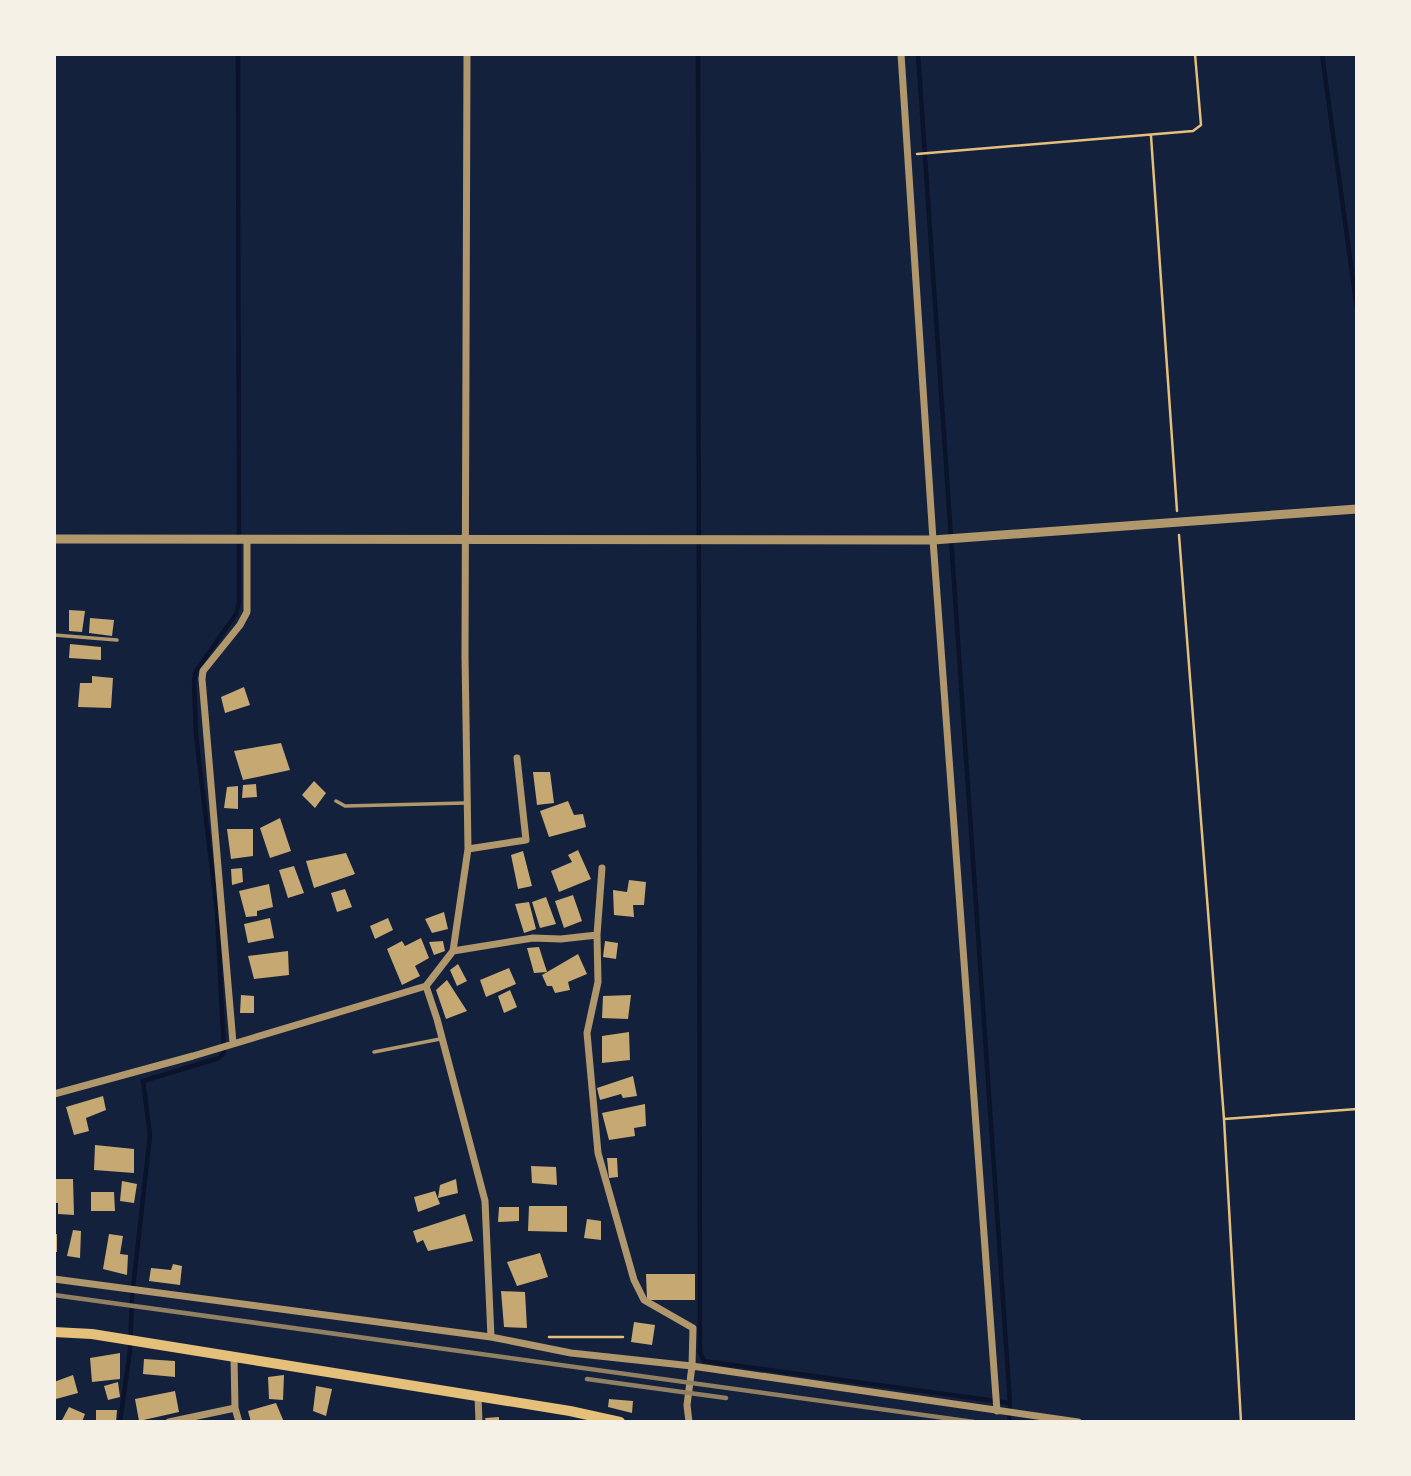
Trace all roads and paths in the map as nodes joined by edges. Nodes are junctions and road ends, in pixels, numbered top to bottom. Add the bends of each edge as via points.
1 (467, 54) edge
2 (901, 54) edge
3 (1195, 54) edge
4 (1152, 136) junction
5 (908, 155) junction
6 (1357, 509) edge
7 (1178, 522) junction
8 (54, 539) edge
9 (247, 540) junction
10 (467, 540) junction
11 (933, 540) junction
12 (54, 635) edge
13 (117, 640) dead end
14 (517, 758) dead end
15 (336, 801) dead end
16 (468, 803) junction
17 (468, 849) junction
18 (602, 869) dead end
19 (597, 935) junction
20 (453, 951) junction
21 (426, 986) junction
22 (442, 1039) junction
23 (233, 1043) junction
24 (374, 1052) dead end
25 (54, 1094) edge
26 (1357, 1109) edge
27 (1224, 1119) junction
28 (54, 1279) edge
29 (54, 1322) edge
30 (58, 1331) edge
31 (491, 1337) junction
32 (544, 1337) dead end
33 (623, 1337) dead end
34 (234, 1357) junction
35 (692, 1366) junction
36 (478, 1396) junction
37 (235, 1408) junction
38 (997, 1411) junction
39 (588, 1418) edge
40 (169, 1422) edge
41 (240, 1422) edge
42 (478, 1422) edge
43 (620, 1422) edge
44 (689, 1422) edge
45 (1078, 1422) edge
46 (1241, 1422) edge

1 - 10 street
2 - 5 street
3 - 4 path via 1200,125 1193,131
4 - 5 path
4 - 7 path
5 - 11 street
6 - 7 street
7 - 11 street
7 - 27 path
8 - 9 street
9 - 10 street
9 - 23 street via 247,612 203,671 202,680
10 - 11 street
10 - 16 street
11 - 38 street
12 - 13 lane
14 - 17 street via 526,840
15 - 16 lane via 345,806
16 - 17 street
17 - 20 street
18 - 19 street
19 - 20 street via 533,938
19 - 35 street via 598,982 587,1033 598,1153 634,1280 644,1300 693,1328
20 - 21 street
21 - 22 street
21 - 23 street
22 - 24 lane
22 - 31 street via 485,1201
23 - 25 street
26 - 27 path
27 - 46 path
28 - 31 street
29 - 30 street
30 - 34 main road
31 - 35 street via 571,1353
32 - 33 path
34 - 36 main road
34 - 37 street
35 - 38 street
35 - 44 street
36 - 39 main road
36 - 42 street
37 - 40 street
37 - 41 street
38 - 45 street
39 - 43 main road

